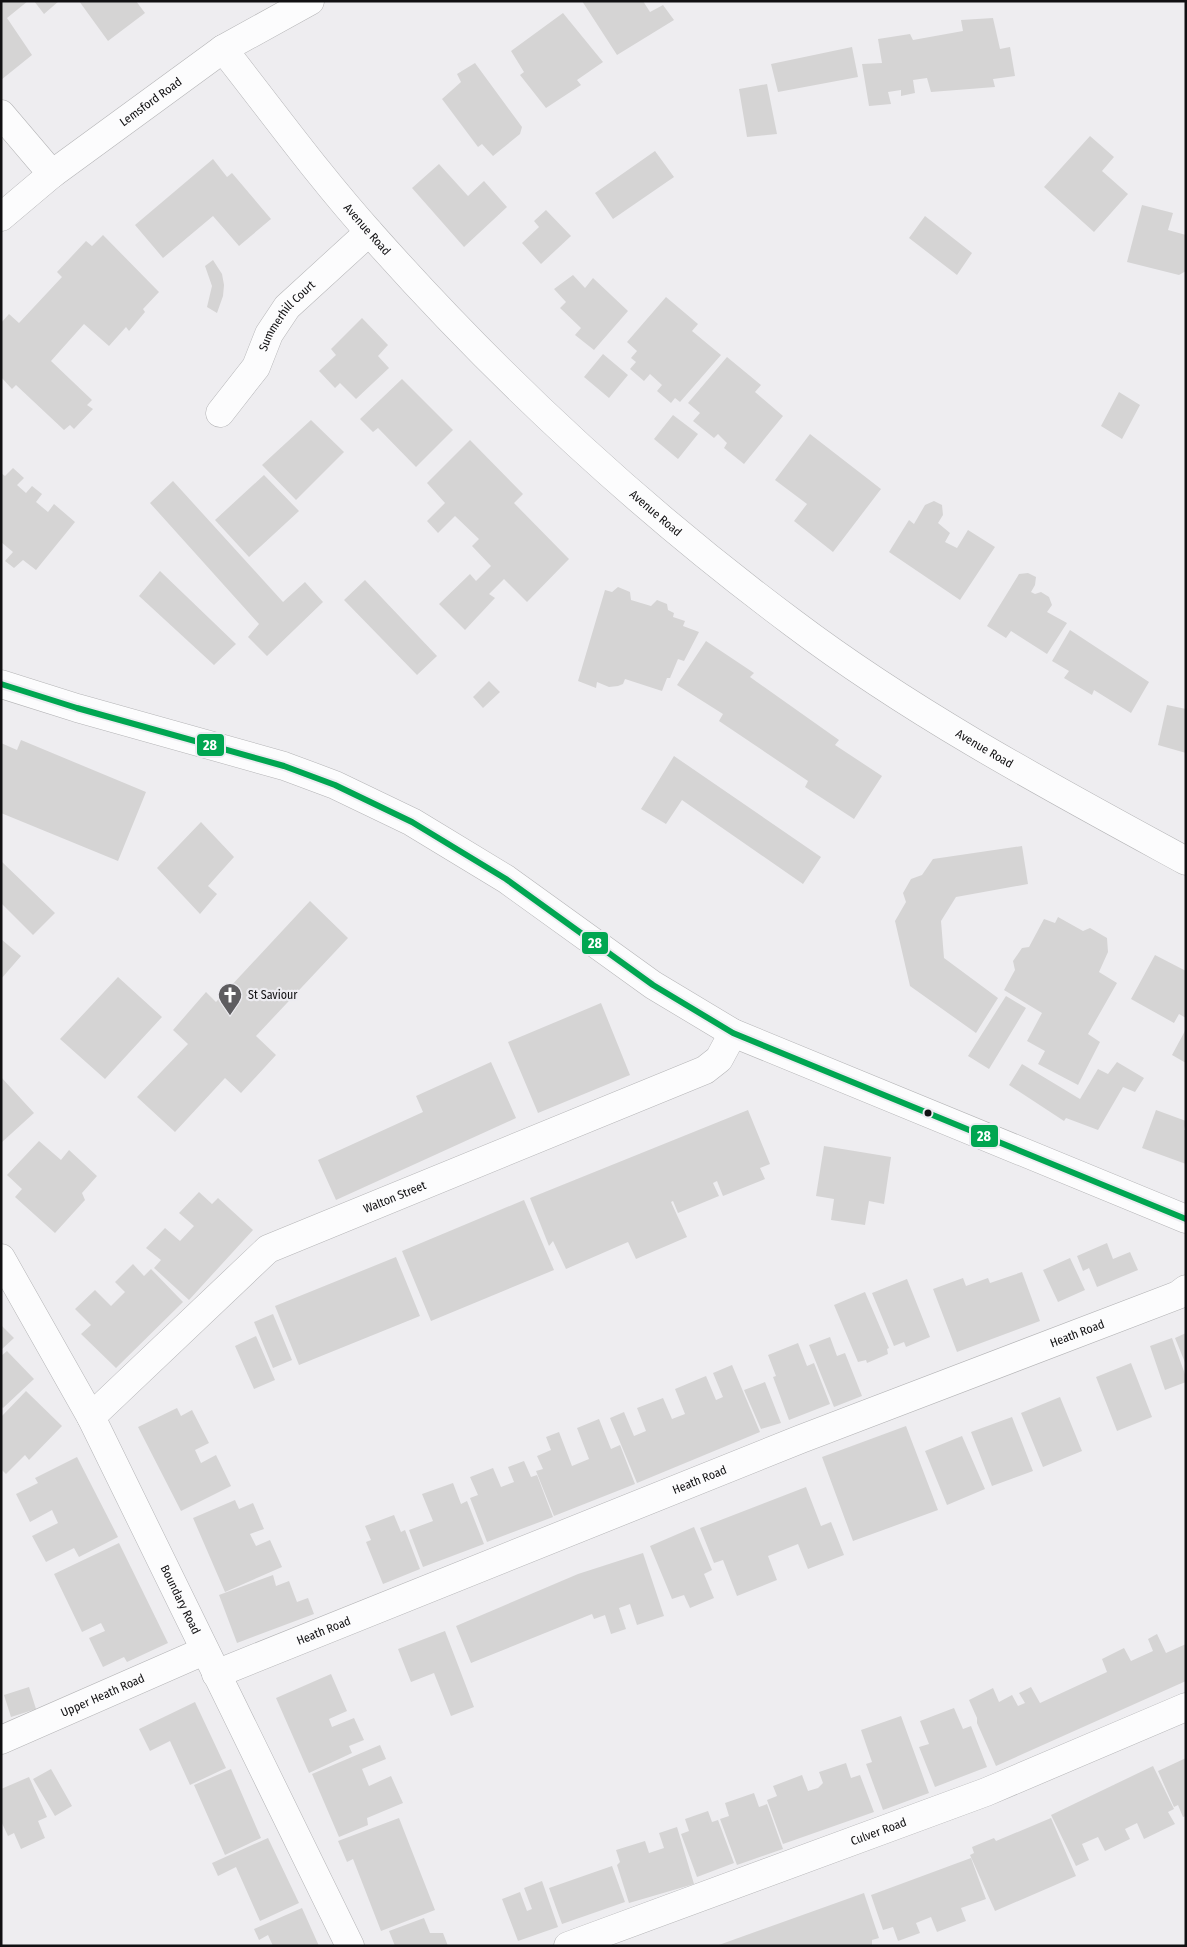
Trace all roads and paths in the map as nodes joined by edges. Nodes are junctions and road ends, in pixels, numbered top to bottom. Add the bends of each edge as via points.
1 (310, 1) edge
2 (223, 49) junction
3 (1, 114) edge
4 (52, 174) junction
5 (1, 216) edge
6 (369, 232) junction
7 (220, 413) dead end
8 (1, 684) edge
9 (1186, 861) edge
10 (733, 1033) junction
11 (1186, 1219) edge
12 (1, 1258) edge
13 (1186, 1289) edge
14 (91, 1417) junction
15 (210, 1662) junction
16 (1186, 1707) edge
17 (1, 1740) edge
18 (350, 1946) edge
19 (568, 1946) edge

1 - 2 street, Lemsford Road
2 - 4 street, Lemsford Road
2 - 6 street, Avenue Road
3 - 4 street
4 - 5 street, Lemsford Road
6 - 7 street, Summerhill Court via 287,307 269,334 256,367
6 - 9 street, Avenue Road via 468,339 594,459 793,624 934,718 1022,771
8 - 10 street via 284,766 336,785 412,822 506,879 653,985
10 - 11 street
10 - 14 street, Walton Street via 719,1059 705,1070 268,1248
12 - 14 street, Boundary Road
13 - 15 street, Heath Road via 1178,1295 801,1440
14 - 15 street, Boundary Road
15 - 17 street, Upper Heath Road
15 - 18 street, Boundary Road
16 - 19 street, Culver Road via 986,1792

